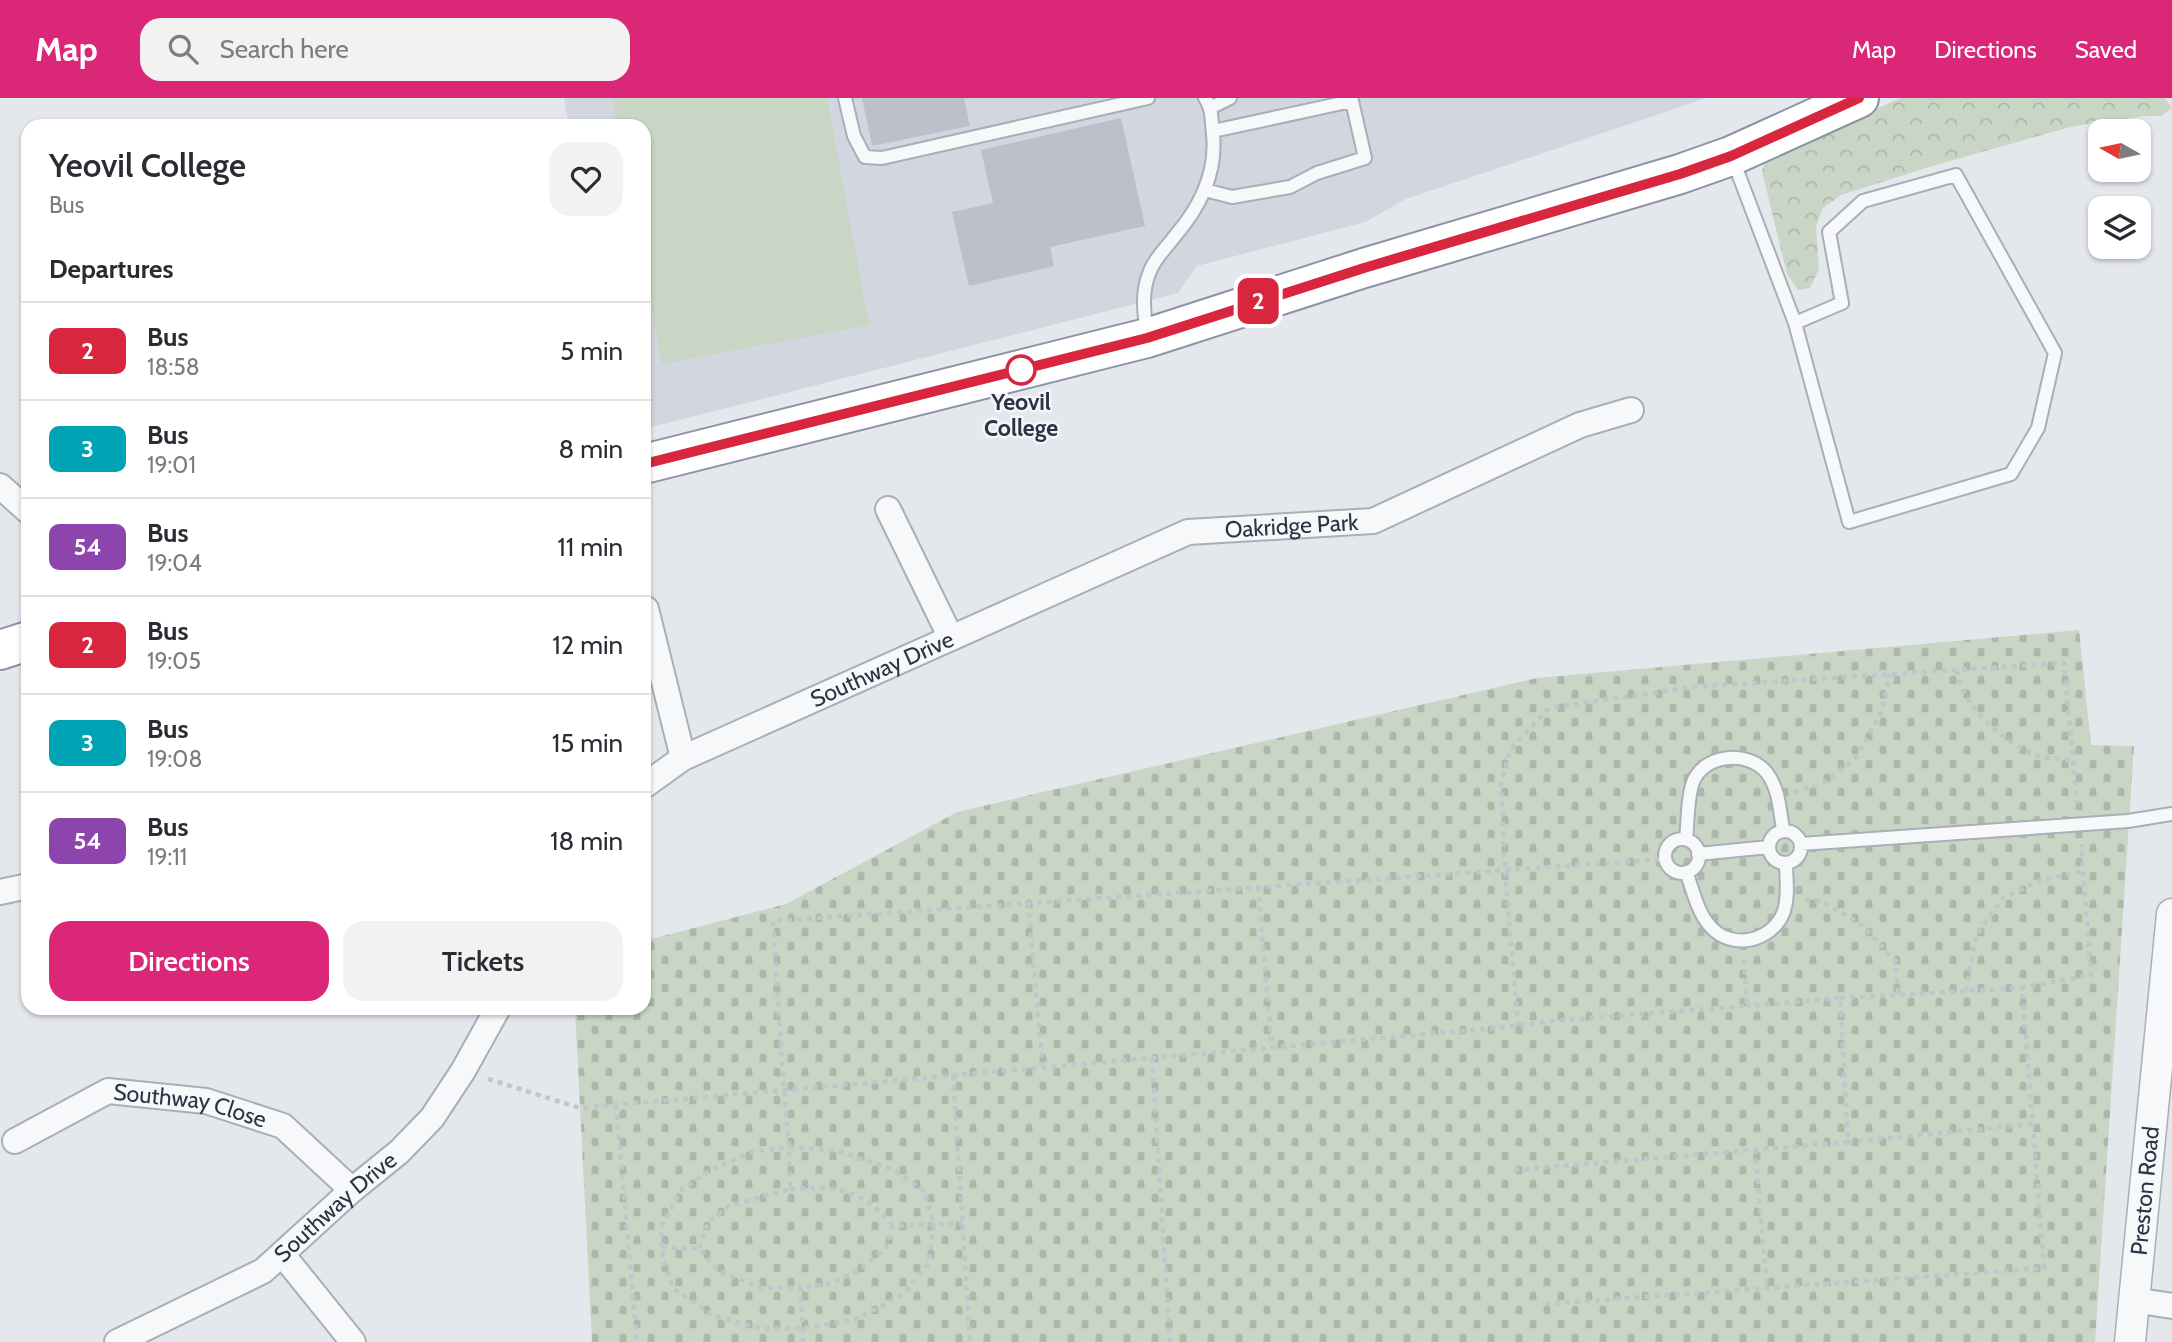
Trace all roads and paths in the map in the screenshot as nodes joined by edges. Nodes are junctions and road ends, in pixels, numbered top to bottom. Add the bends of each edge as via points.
1 (845, 98) edge
2 (1148, 98) edge
3 (1230, 98) edge
4 (1859, 98) edge
5 (1208, 103) edge
6 (1213, 131) junction
7 (1731, 156) junction
8 (1205, 190) junction
9 (1796, 323) junction
10 (1147, 338) junction
11 (1631, 411) dead end
12 (651, 462) edge
13 (0, 486) edge
14 (21, 505) edge
15 (888, 509) dead end
16 (651, 629) edge
17 (951, 638) junction
18 (21, 643) edge
19 (0, 650) edge
20 (1957, 670) dead end
21 (1890, 674) dead end
22 (683, 758) junction
23 (2073, 760) dead end
24 (651, 781) edge
25 (1777, 797) junction
26 (2172, 814) edge
27 (2079, 824) junction
28 (1783, 830) junction
29 (1686, 839) junction
30 (1801, 844) junction
31 (1769, 847) junction
32 (1698, 854) junction
33 (1666, 859) junction
34 (1786, 863) junction
35 (2083, 871) junction
36 (1686, 872) junction
37 (1258, 887) junction
38 (21, 888) edge
39 (0, 892) edge
40 (1787, 899) junction
41 (1028, 903) junction
42 (2172, 914) edge
43 (1743, 940) junction
44 (2022, 988) junction
45 (1966, 990) junction
46 (1898, 994) junction
47 (1840, 998) junction
48 (1747, 1006) junction
49 (494, 1015) edge
50 (1272, 1048) junction
51 (1152, 1058) junction
52 (1043, 1068) junction
53 (463, 1072) junction
54 (953, 1076) junction
55 (783, 1090) junction
56 (616, 1105) junction
57 (2033, 1124) junction
58 (15, 1141) dead end
59 (1849, 1142) junction
60 (789, 1147) junction
61 (1755, 1149) junction
62 (1514, 1170) dead end
63 (790, 1189) junction
64 (352, 1190) junction
65 (962, 1223) junction
66 (934, 1224) junction
67 (893, 1226) junction
68 (662, 1248) junction
69 (699, 1248) junction
70 (282, 1254) junction
71 (801, 1287) junction
72 (1767, 1288) junction
73 (2133, 1300) junction
74 (1545, 1304) dead end
75 (2172, 1306) edge
76 (803, 1328) junction
77 (117, 1342) edge
78 (353, 1342) edge
79 (637, 1342) edge
80 (803, 1342) edge
81 (970, 1342) edge
82 (1171, 1342) edge
83 (2130, 1342) edge

1 - 2 lane via 854,136 865,157 882,158
3 - 5 lane
4 - 7 highway
5 - 6 lane
6 - 8 lane
6 - 8 lane via 1352,102 1365,158 1290,187 1232,197
7 - 9 lane
7 - 10 highway
8 - 10 lane via 1151,268 1144,293
9 - 9 lane via 1849,522 2011,474 2038,428 2055,353 1956,175 1863,201 1829,232 1842,303
10 - 12 highway
11 - 17 street, Oakridge Park via 1580,425 1373,521 1188,532
13 - 14 street
15 - 17 street, Southway Drive
16 - 22 street
17 - 22 street, Southway Drive
18 - 19 highway
20 - 23 path via 1958,684 1994,730 2036,755
21 - 25 path via 1882,711 1855,760 1822,784
22 - 24 street, Southway Drive
25 - 28 lane
25 - 29 lane via 1774,783 1755,762 1726,758 1712,762 1692,784
26 - 27 lane
27 - 30 lane
27 - 35 path
28 - 30 lane via 1794,832
28 - 31 lane via 1773,835
29 - 32 lane
29 - 33 lane via 1670,844
30 - 34 lane via 1798,857
31 - 32 lane
31 - 34 lane via 1774,859
32 - 36 lane via 1696,866
33 - 36 lane via 1676,871
33 - 37 path
34 - 40 lane
35 - 44 path via 2091,975
35 - 45 path via 2041,880 2003,898 1976,936
36 - 43 lane via 1711,928 1722,936
37 - 41 path
37 - 50 path
38 - 39 street
40 - 43 lane via 1776,926 1765,935
40 - 46 path via 1822,901 1862,925 1895,960
41 - 52 path
41 - 55 path via 773,921
42 - 73 street, Preston Road
43 - 48 path
44 - 45 path
44 - 57 path
45 - 46 path
46 - 47 path
47 - 48 path
47 - 59 path
48 - 50 path
49 - 53 street, Southway Drive
50 - 51 path
51 - 52 path
51 - 82 path
52 - 54 path
53 - 56 path via 580,1108
53 - 64 street, Southway Drive via 408,1144
54 - 55 path
54 - 65 path
55 - 56 path
55 - 60 path
56 - 79 path
57 - 59 path
57 - 72 path via 2044,1268
58 - 64 street, Southway Close via 108,1091 206,1101 283,1126
59 - 61 path
60 - 63 path
60 - 66 path via 838,1151 892,1169 924,1191
60 - 68 path via 751,1152 682,1189 661,1227
61 - 62 path
61 - 72 path
63 - 67 path via 827,1187 855,1195 878,1208
63 - 69 path via 729,1206 708,1222
64 - 70 street, Southway Drive
65 - 66 path
65 - 81 path
66 - 67 path
66 - 76 path via 929,1263 903,1295 854,1320
67 - 71 path via 885,1249 857,1272 825,1285
68 - 69 path
68 - 76 path via 673,1288 712,1315 762,1329
69 - 71 path via 718,1271 763,1288
70 - 77 street, Southway Drive via 262,1271
70 - 78 street
71 - 76 path
72 - 74 path
73 - 75 street
73 - 83 street, Preston Road
76 - 80 path

